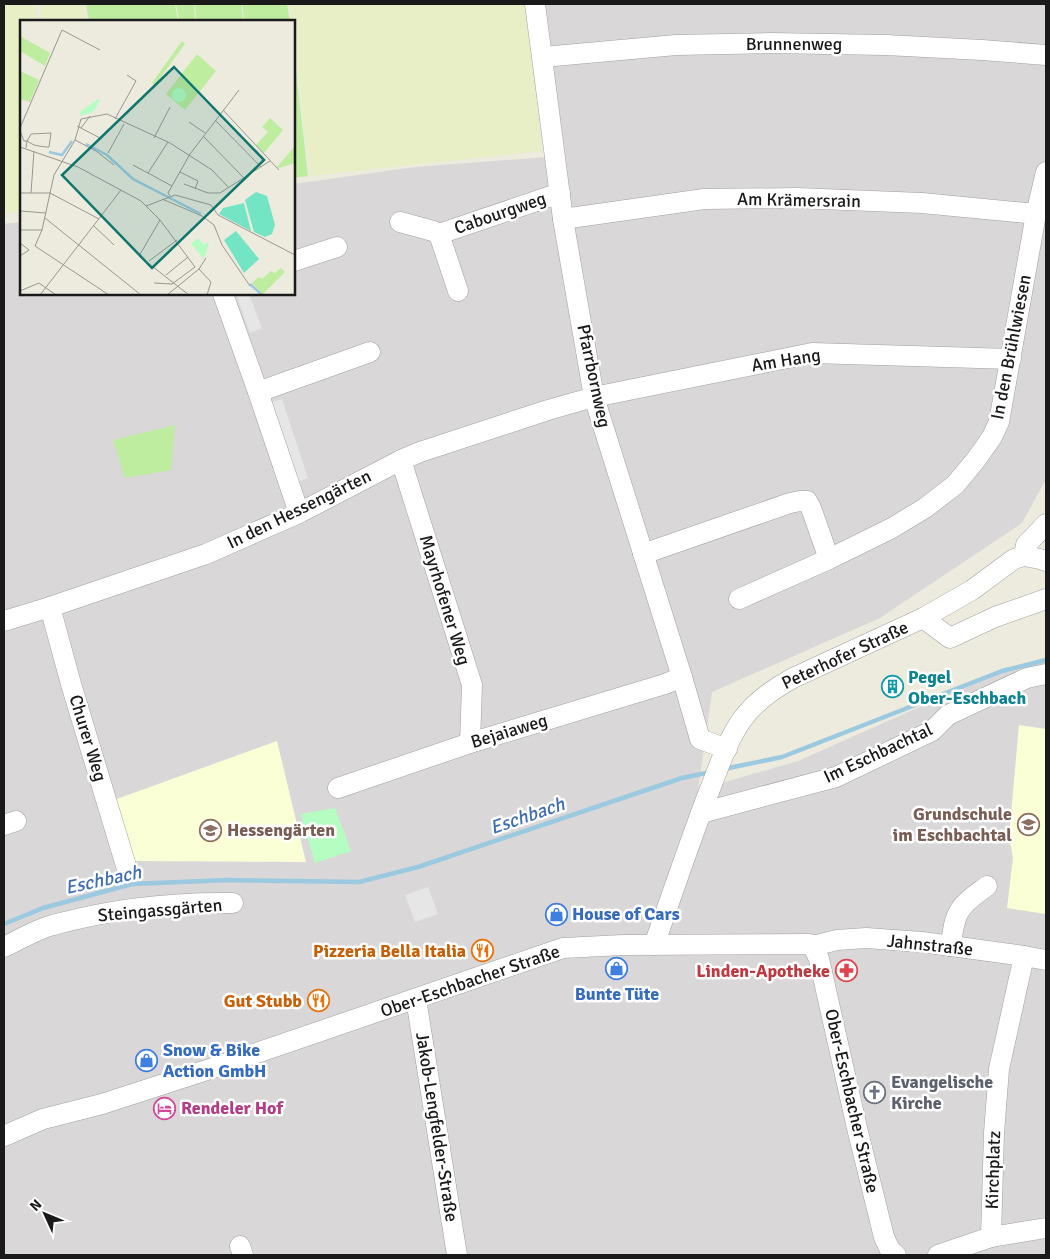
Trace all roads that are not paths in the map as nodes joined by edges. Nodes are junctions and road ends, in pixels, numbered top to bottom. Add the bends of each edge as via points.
1 (535, 4) edge
2 (1046, 55) edge
3 (543, 57) junction
4 (1046, 172) edge
5 (560, 193) junction
6 (1036, 214) junction
7 (563, 219) junction
8 (400, 222) dead end
9 (439, 234) junction
10 (337, 247) dead end
11 (295, 261) edge
12 (458, 291) dead end
13 (224, 295) edge
14 (370, 352) dead end
15 (1011, 359) junction
16 (258, 392) junction
17 (594, 397) junction
18 (401, 460) junction
19 (299, 513) junction
20 (1046, 524) edge
21 (643, 554) junction
22 (1024, 556) junction
23 (829, 559) junction
24 (1046, 561) edge
25 (739, 599) dead end
26 (1046, 599) edge
27 (50, 608) junction
28 (923, 618) junction
29 (4, 621) edge
30 (1046, 674) edge
31 (682, 677) junction
32 (470, 743) junction
33 (723, 757) junction
34 (338, 788) dead end
35 (703, 807) junction
36 (127, 869) dead end
37 (988, 886) dead end
38 (233, 904) dead end
39 (654, 945) junction
40 (813, 946) junction
41 (950, 946) junction
42 (4, 947) edge
43 (1024, 956) junction
44 (1046, 960) edge
45 (416, 999) junction
46 (4, 1136) edge
47 (1046, 1228) edge
48 (992, 1237) junction
49 (457, 1255) edge
50 (896, 1255) edge
51 (938, 1255) edge

1 - 3 street, Pfarrbornweg
2 - 3 street, Brunnenweg via 905,46 770,43 676,45
3 - 5 street, Pfarrbornweg
4 - 6 street, In den Brühlwiesen
5 - 7 street, Pfarrbornweg
5 - 9 street, Cabourgweg
6 - 7 street, Am Krämersrain via 922,203 798,198 704,199
6 - 15 street, In den Brühlwiesen
7 - 17 street, Pfarrbornweg
8 - 9 street, Cabourgweg
9 - 12 street, Cabourgweg
10 - 11 street
13 - 16 street
14 - 16 street
15 - 17 street, Am Hang via 812,353
15 - 23 street, In den Brühlwiesen via 999,422 992,437 955,485 892,528
16 - 19 street
17 - 18 street, In den Hessengärten
17 - 21 street, Pfarrbornweg
18 - 19 street, In den Hessengärten
18 - 32 street, Mayrhofener Weg via 472,685
19 - 27 street, In den Hessengärten via 206,554
20 - 22 street via 1026,545
21 - 23 street via 790,503 807,501
21 - 31 street, Pfarrbornweg
22 - 24 street
22 - 28 street, Peterhofer Straße via 1014,559 972,590
23 - 25 street, In den Brühlwiesen
26 - 28 street via 995,617 950,638
27 - 29 street, In den Hessengärten
27 - 36 street, Churer Weg
28 - 33 street, Peterhofer Straße via 775,688 742,720
30 - 35 street, Im Eschbachtal via 1027,678 948,715 932,731 836,777
31 - 32 street, Bejaiaweg
31 - 33 street, Pfarrbornweg via 700,739
32 - 34 street, Bejaiaweg
33 - 35 street, Peterhofer Straße
35 - 39 street, Peterhofer Straße
37 - 41 street via 960,909
38 - 42 street, Steingassgärten via 195,903 115,911 51,925
39 - 40 street, Ober-Eschbacher Straße
39 - 45 street, Ober-Eschbacher Straße via 563,948
40 - 41 street, Jahnstraße via 866,938
40 - 50 street, Ober-Eschbacher Straße via 819,959 884,1236
41 - 43 street, Jahnstraße
43 - 44 street, Jahnstraße
43 - 48 street, Kirchplatz via 999,1069
45 - 46 street, Ober-Eschbacher Straße via 210,1070 43,1119
45 - 49 street, Jakob-Lengfelder-Straße
47 - 48 street
48 - 51 street

